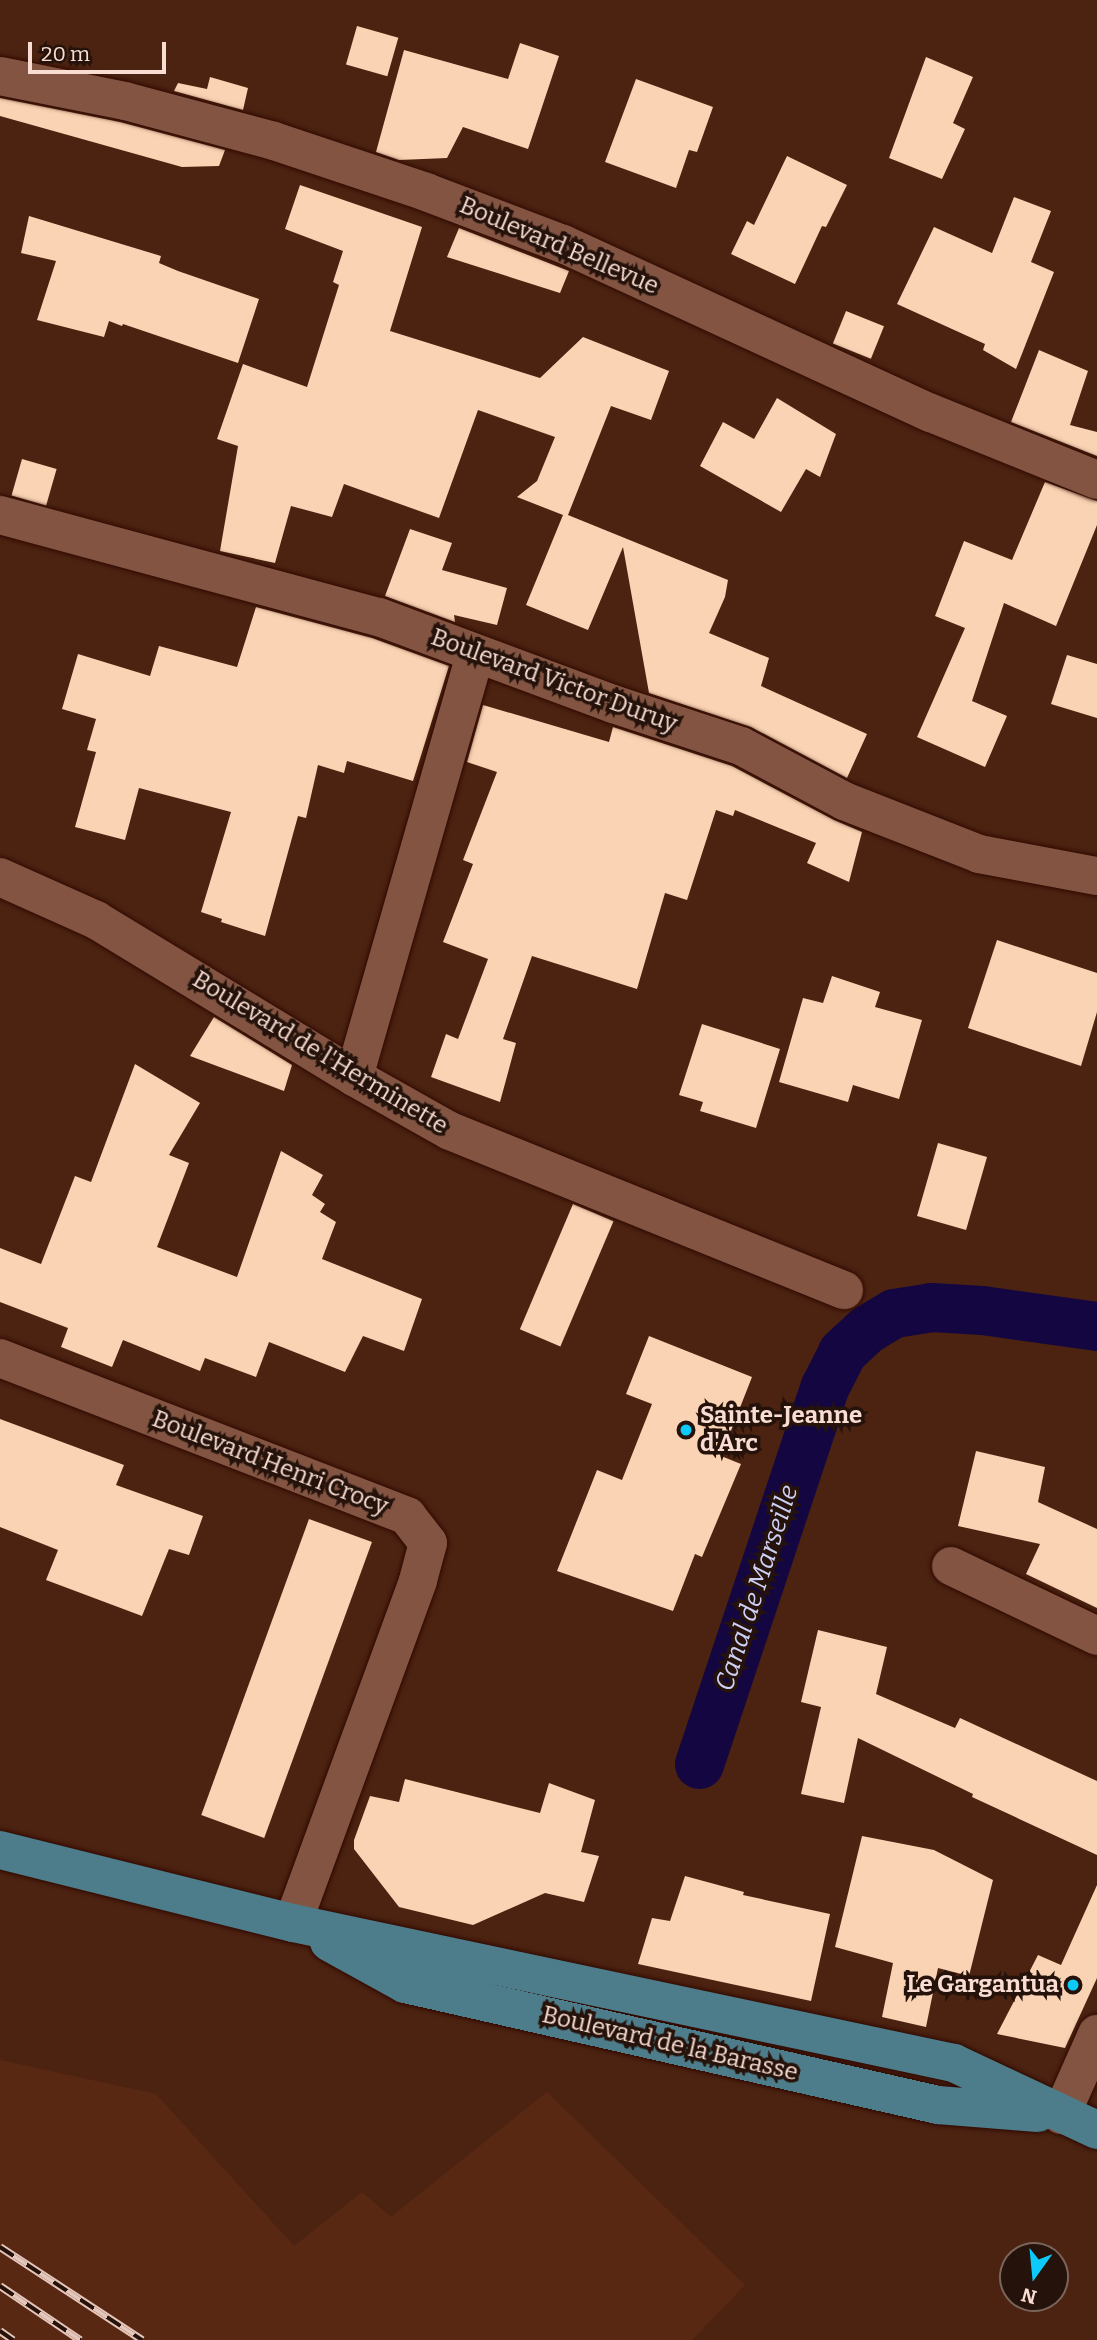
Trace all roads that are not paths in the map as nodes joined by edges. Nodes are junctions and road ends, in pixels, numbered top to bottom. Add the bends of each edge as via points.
1 (0, 76) edge
2 (1097, 480) edge
3 (0, 514) edge
4 (475, 654) junction
5 (1097, 876) edge
6 (0, 877) edge
7 (354, 1077) junction
8 (844, 1290) dead end
9 (0, 1357) edge
10 (951, 1566) dead end
11 (1097, 1636) edge
12 (0, 1850) edge
13 (293, 1923) junction
14 (1097, 2034) edge
15 (1061, 2115) junction
16 (1097, 2130) edge

1 - 2 street, Boulevard Bellevue via 125,101 274,141 426,192 563,244 931,413
3 - 4 street, Boulevard Victor Duruy via 379,617
4 - 5 street, Boulevard Victor Duruy via 741,746 844,801 979,854
4 - 7 street
6 - 7 street, Boulevard de l'Herminette via 96,920
7 - 8 street, Boulevard de l'Herminette via 450,1131
9 - 13 street, Boulevard Henri Crocy via 407,1516 428,1543
10 - 11 street
12 - 13 main road, Boulevard de la Barasse
13 - 15 main road, Boulevard de la Barasse via 405,1984 938,2105
14 - 15 street
15 - 16 main road, Boulevard de la Barasse

